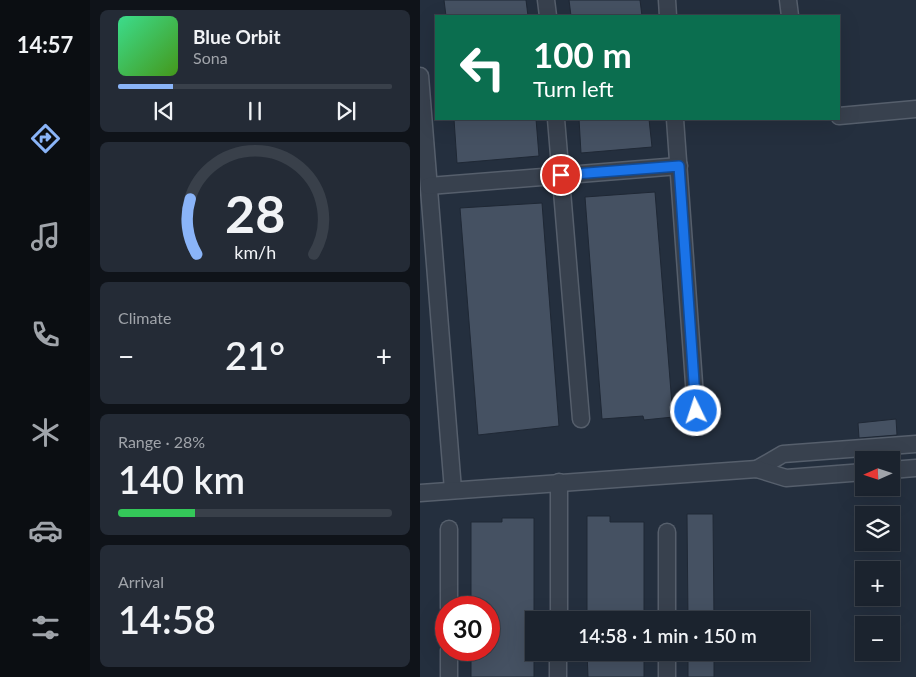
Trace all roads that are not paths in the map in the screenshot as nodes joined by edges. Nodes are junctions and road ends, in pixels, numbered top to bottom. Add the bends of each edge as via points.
1 (546, 0) edge
2 (667, 0) edge
3 (788, 0) edge
4 (548, 15) edge
5 (668, 15) edge
6 (790, 15) edge
7 (420, 76) edge
8 (916, 109) edge
9 (840, 116) edge
10 (556, 120) edge
11 (675, 120) edge
12 (679, 166) junction
13 (561, 175) junction
14 (429, 186) junction
15 (696, 411) dead end
16 (580, 419) dead end
17 (916, 444) edge
18 (830, 451) junction
19 (757, 468) junction
20 (916, 468) edge
21 (900, 469) edge
22 (855, 473) edge
23 (832, 474) junction
24 (559, 482) junction
25 (453, 490) junction
26 (420, 493) edge
27 (449, 529) dead end
28 (667, 532) dead end
29 (449, 596) edge
30 (558, 611) edge
31 (667, 611) edge
32 (449, 661) edge
33 (558, 661) edge
34 (667, 661) edge
35 (449, 677) edge
36 (558, 677) edge
37 (667, 677) edge

1 - 4 street
2 - 5 street
3 - 6 street
7 - 14 street
8 - 9 street
10 - 13 street
11 - 12 street
12 - 13 street
12 - 15 street
13 - 14 street
13 - 16 street
14 - 25 street
17 - 18 street
18 - 19 street via 783,454
18 - 23 street
19 - 23 street via 786,478
19 - 24 street
20 - 21 street
22 - 23 street
24 - 25 street
24 - 30 street
25 - 26 street
27 - 29 street
28 - 31 street
32 - 35 street
33 - 36 street
34 - 37 street

